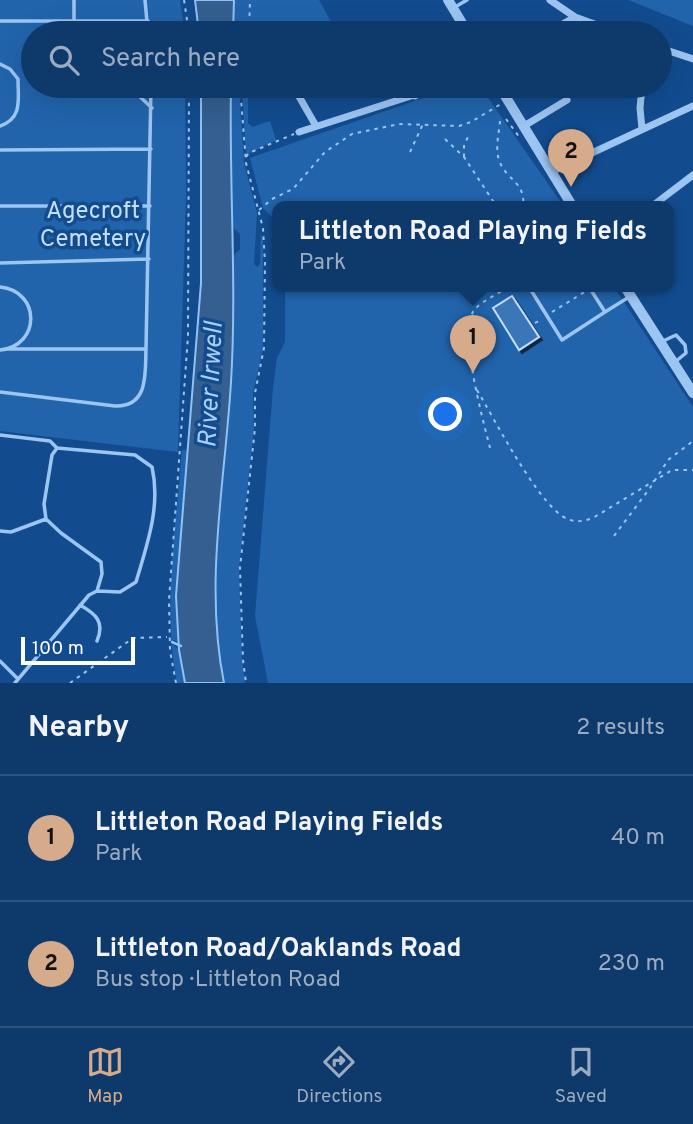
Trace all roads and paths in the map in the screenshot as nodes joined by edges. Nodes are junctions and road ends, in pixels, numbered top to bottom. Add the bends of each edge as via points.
1 (74, 0) edge
2 (145, 0) edge
3 (184, 0) edge
4 (250, 0) edge
5 (467, 0) edge
6 (550, 0) edge
7 (451, 4) edge
8 (575, 17) junction
9 (0, 21) edge
10 (21, 21) edge
11 (74, 21) edge
12 (148, 21) edge
13 (187, 21) edge
14 (249, 21) edge
15 (461, 21) edge
16 (569, 21) edge
17 (586, 21) edge
18 (672, 52) edge
19 (693, 59) edge
20 (0, 64) edge
21 (141, 98) edge
22 (152, 98) edge
23 (189, 98) edge
24 (241, 98) edge
25 (300, 98) edge
26 (408, 98) edge
27 (641, 98) edge
28 (508, 100) joint
29 (567, 100) dead end
30 (693, 106) edge
31 (152, 108) junction
32 (500, 121) dead end
33 (424, 124) junction
34 (0, 126) edge
35 (316, 126) junction
36 (524, 126) junction
37 (642, 130) junction
38 (299, 132) joint
39 (470, 135) dead end
40 (445, 139) dead end
41 (151, 149) junction
42 (0, 150) edge
43 (410, 152) dead end
44 (464, 157) junction
45 (245, 158) junction
46 (551, 172) junction
47 (693, 175) edge
48 (492, 201) edge
49 (523, 201) edge
50 (569, 201) edge
51 (659, 201) edge
52 (150, 205) junction
53 (0, 206) edge
54 (258, 210) junction
55 (149, 259) junction
56 (0, 263) edge
57 (0, 287) edge
58 (500, 292) edge
59 (532, 292) edge
60 (583, 292) edge
61 (592, 292) edge
62 (627, 292) edge
63 (629, 292) edge
64 (605, 312) junction
65 (547, 316) junction
66 (535, 323) dead end
67 (660, 342) junction
68 (8, 349) junction
69 (146, 349) junction
70 (0, 350) edge
71 (674, 363) junction
72 (477, 390) junction
73 (0, 392) edge
74 (693, 393) edge
75 (0, 435) edge
76 (693, 441) edge
77 (57, 448) junction
78 (490, 448) dead end
79 (693, 470) edge
80 (656, 478) junction
81 (46, 519) junction
82 (0, 531) edge
83 (614, 536) dead end
84 (97, 591) junction
85 (80, 605) junction
86 (169, 637) junction
87 (97, 640) dead end
88 (0, 661) edge
89 (17, 681) edge
90 (70, 683) edge
91 (176, 683) edge
92 (246, 683) edge

1 - 11 lane
2 - 12 lane
3 - 13 path
4 - 14 path
5 - 7 lane
6 - 8 street
7 - 15 street
8 - 16 street
8 - 17 street
9 - 10 lane
18 - 19 street
20 - 34 lane via 18,79 18,112
21 - 31 lane
22 - 31 lane
23 - 86 path via 188,336
24 - 45 path
25 - 35 street
26 - 35 street
27 - 37 street
28 - 33 path via 459,126
28 - 36 street
29 - 36 street
30 - 37 street
31 - 41 lane
32 - 49 path via 499,160 519,184
33 - 43 path
33 - 54 path via 386,125 344,138 325,152 293,189
35 - 38 street
36 - 46 street
37 - 46 street
38 - 45 path
39 - 44 path
40 - 44 path
41 - 42 lane
41 - 52 lane
44 - 48 path
45 - 54 path
46 - 50 street
47 - 51 street
52 - 53 lane
52 - 55 lane
54 - 92 path via 265,238 264,348 255,393 240,568
55 - 56 lane
55 - 69 lane
57 - 68 lane via 23,297 31,314 28,333
58 - 72 path via 469,317
59 - 65 lane
60 - 65 path
61 - 64 lane
62 - 64 lane
63 - 67 street
64 - 65 lane via 562,340
65 - 66 path
67 - 71 street
67 - 71 lane via 676,335 682,341 686,353
68 - 69 lane
68 - 70 lane
69 - 73 lane via 144,388 137,400 124,406
71 - 74 street
72 - 78 path
72 - 80 path via 535,484 564,517 578,522 593,518
75 - 77 lane via 50,441
76 - 80 path via 668,460
77 - 81 lane via 44,504
77 - 84 lane via 135,455 152,467 155,503 136,582 120,592
79 - 80 path via 672,470
80 - 83 path
81 - 82 lane
81 - 84 lane via 101,562
84 - 85 lane
85 - 87 lane via 100,622
85 - 89 lane
86 - 90 path via 133,638
86 - 91 path
88 - 89 lane

